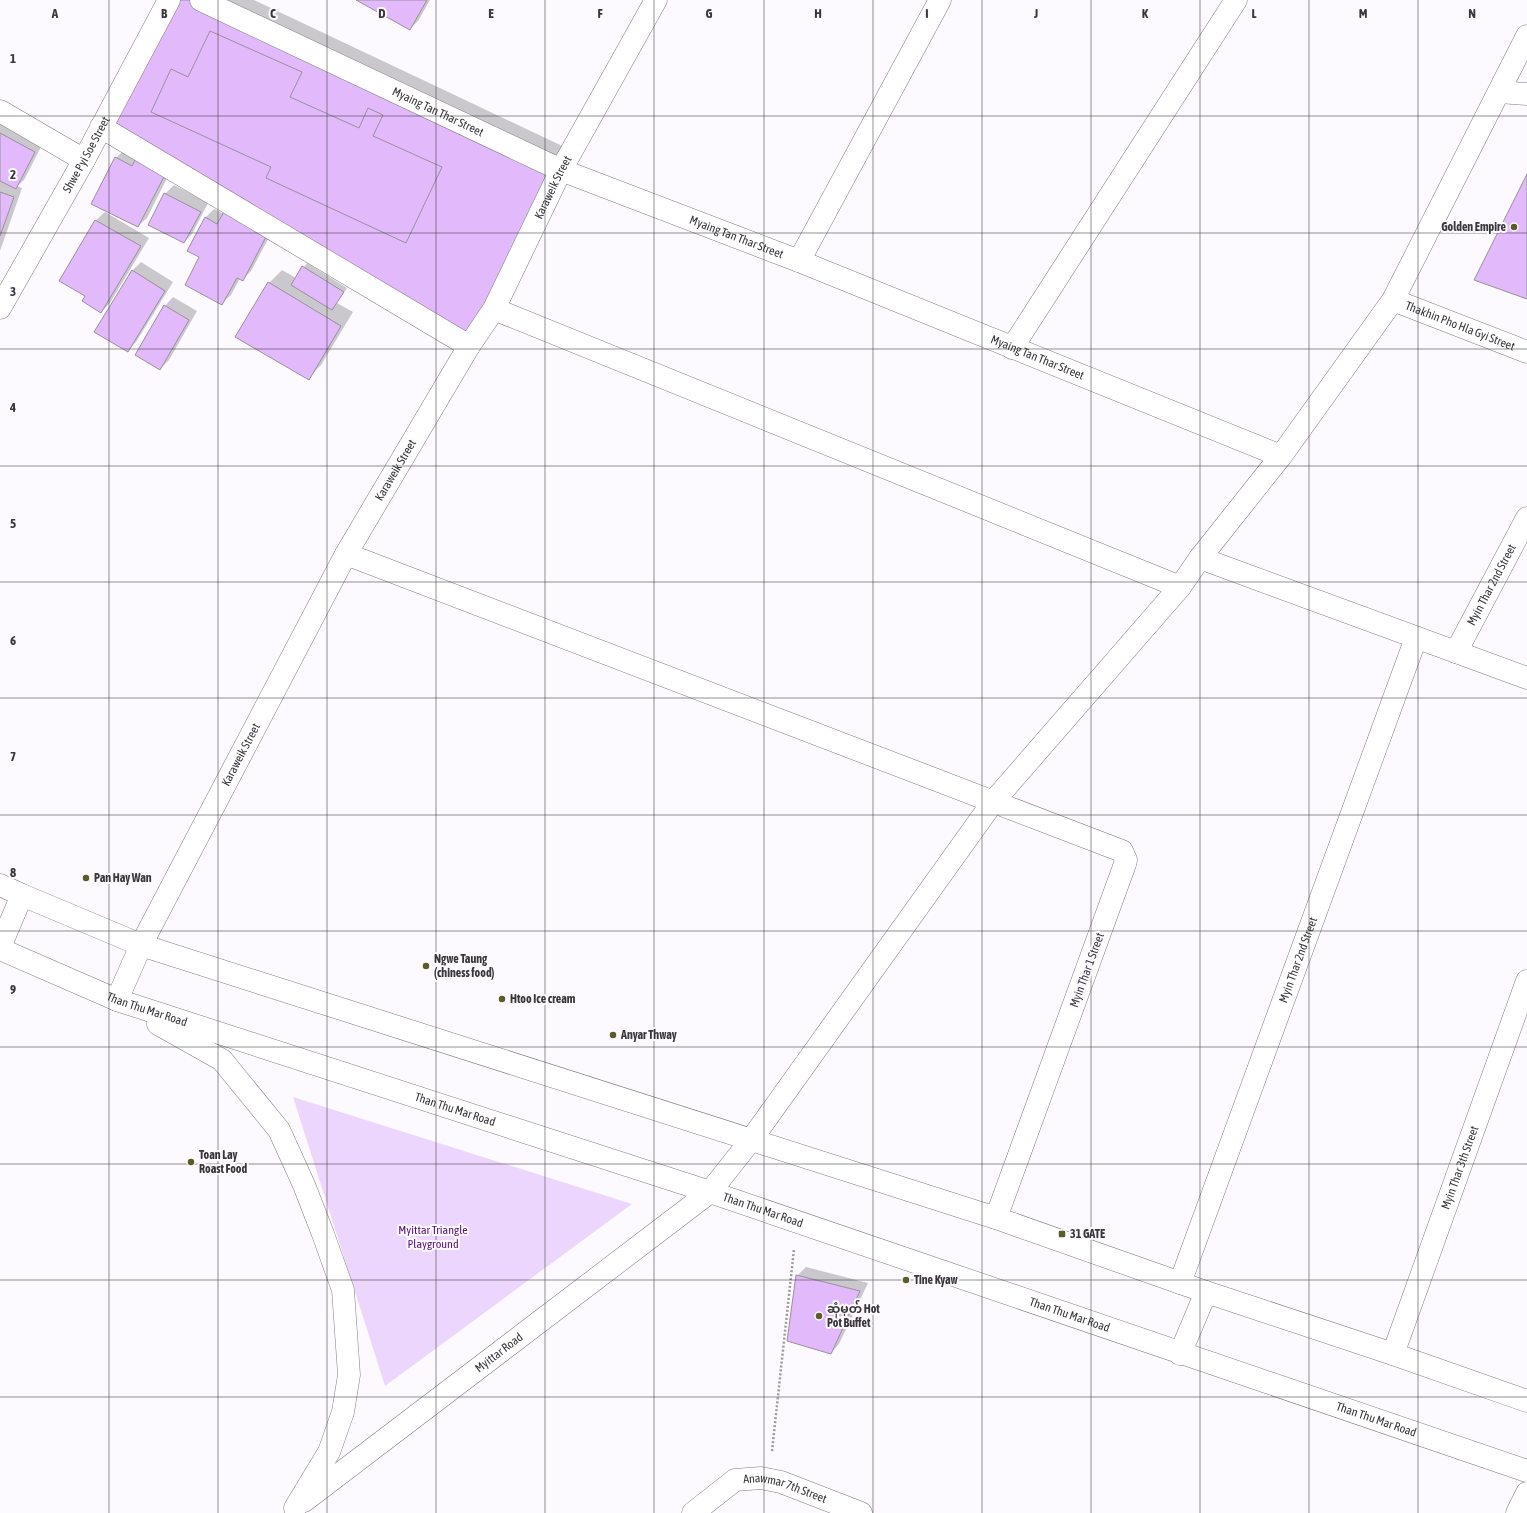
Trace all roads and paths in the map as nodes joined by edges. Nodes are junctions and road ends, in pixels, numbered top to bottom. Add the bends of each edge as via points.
1 (169, 0) edge
2 (202, 0) edge
3 (656, 0) edge
4 (940, 0) edge
5 (1236, 0) edge
6 (1527, 36) edge
7 (1498, 92) junction
8 (1527, 94) edge
9 (0, 111) edge
10 (101, 127) junction
11 (84, 160) junction
12 (561, 170) junction
13 (799, 261) junction
14 (1393, 300) junction
15 (0, 308) edge
16 (494, 309) junction
17 (469, 346) junction
18 (1012, 348) junction
19 (1527, 352) edge
20 (1281, 456) junction
21 (1527, 518) edge
22 (346, 554) junction
23 (1200, 558) junction
24 (1180, 587) junction
25 (1416, 638) junction
26 (1456, 652) junction
27 (1527, 678) edge
28 (993, 802) junction
29 (0, 885) edge
30 (22, 895) junction
31 (141, 945) junction
32 (0, 948) edge
33 (1527, 981) edge
34 (117, 1000) junction
35 (751, 1140) junction
36 (710, 1192) junction
37 (996, 1218) junction
38 (797, 1222) junction
39 (1180, 1283) junction
40 (1206, 1292) junction
41 (1180, 1354) junction
42 (1393, 1354) junction
43 (1527, 1401) edge
44 (1527, 1472) edge
45 (769, 1479) junction
46 (1527, 1493) edge
47 (292, 1511) edge
48 (693, 1513) edge
49 (861, 1513) edge
50 (1517, 1513) edge

1 - 10 street, Shwe Pyi Soe Street
2 - 12 street, Myaing Tan Thar Street
3 - 12 street, Karaweik Street
4 - 13 street
5 - 18 street
6 - 7 street, Myittar Road
7 - 8 street
7 - 14 street, Myittar Road
9 - 11 street
10 - 11 street, Shwe Pyi Soe Street
10 - 17 street
11 - 15 street, Shwe Pyi Soe Street
12 - 13 street, Myaing Tan Thar Street
12 - 16 street, Karaweik Street
13 - 18 street, Myaing Tan Thar Street
14 - 19 street, Thakhin Pho Hla Gyi Street
14 - 20 street, Myittar Road
16 - 17 street, Karaweik Street
16 - 24 street
17 - 22 street, Karaweik Street
18 - 20 street, Myaing Tan Thar Street
20 - 23 street, Myittar Road
21 - 26 street, Myin Thar 2nd Street
22 - 28 street, Myin Thar 1 Street
22 - 31 street, Karaweik Street
23 - 24 street, Myittar Road
23 - 25 street
24 - 28 street, Myittar Road
25 - 26 street
25 - 39 street, Myin Thar 2nd Street
26 - 27 street
28 - 35 street, Myittar Road
28 - 37 street, Myin Thar 1 Street via 1122,851 1126,860
29 - 30 street
30 - 31 street
30 - 32 street
31 - 34 street, Karaweik Street
31 - 35 street
32 - 34 street, Than Thu Mar Road
33 - 42 street, Myin Thar 3th Street
34 - 36 street, Than Thu Mar Road
34 - 47 street via 222,1060 279,1130 304,1185 342,1290 349,1375 343,1412 329,1452
35 - 36 street, Myittar Road
35 - 37 street
36 - 38 street, Than Thu Mar Road
36 - 47 street, Myittar Road
37 - 39 street
38 - 41 street, Than Thu Mar Road
38 - 45 path
39 - 40 street
40 - 41 street
40 - 42 street
41 - 44 street, Than Thu Mar Road
42 - 43 street
45 - 48 street, Anawmar 7th Street via 736,1480
45 - 49 street, Anawmar 7th Street
46 - 50 street

